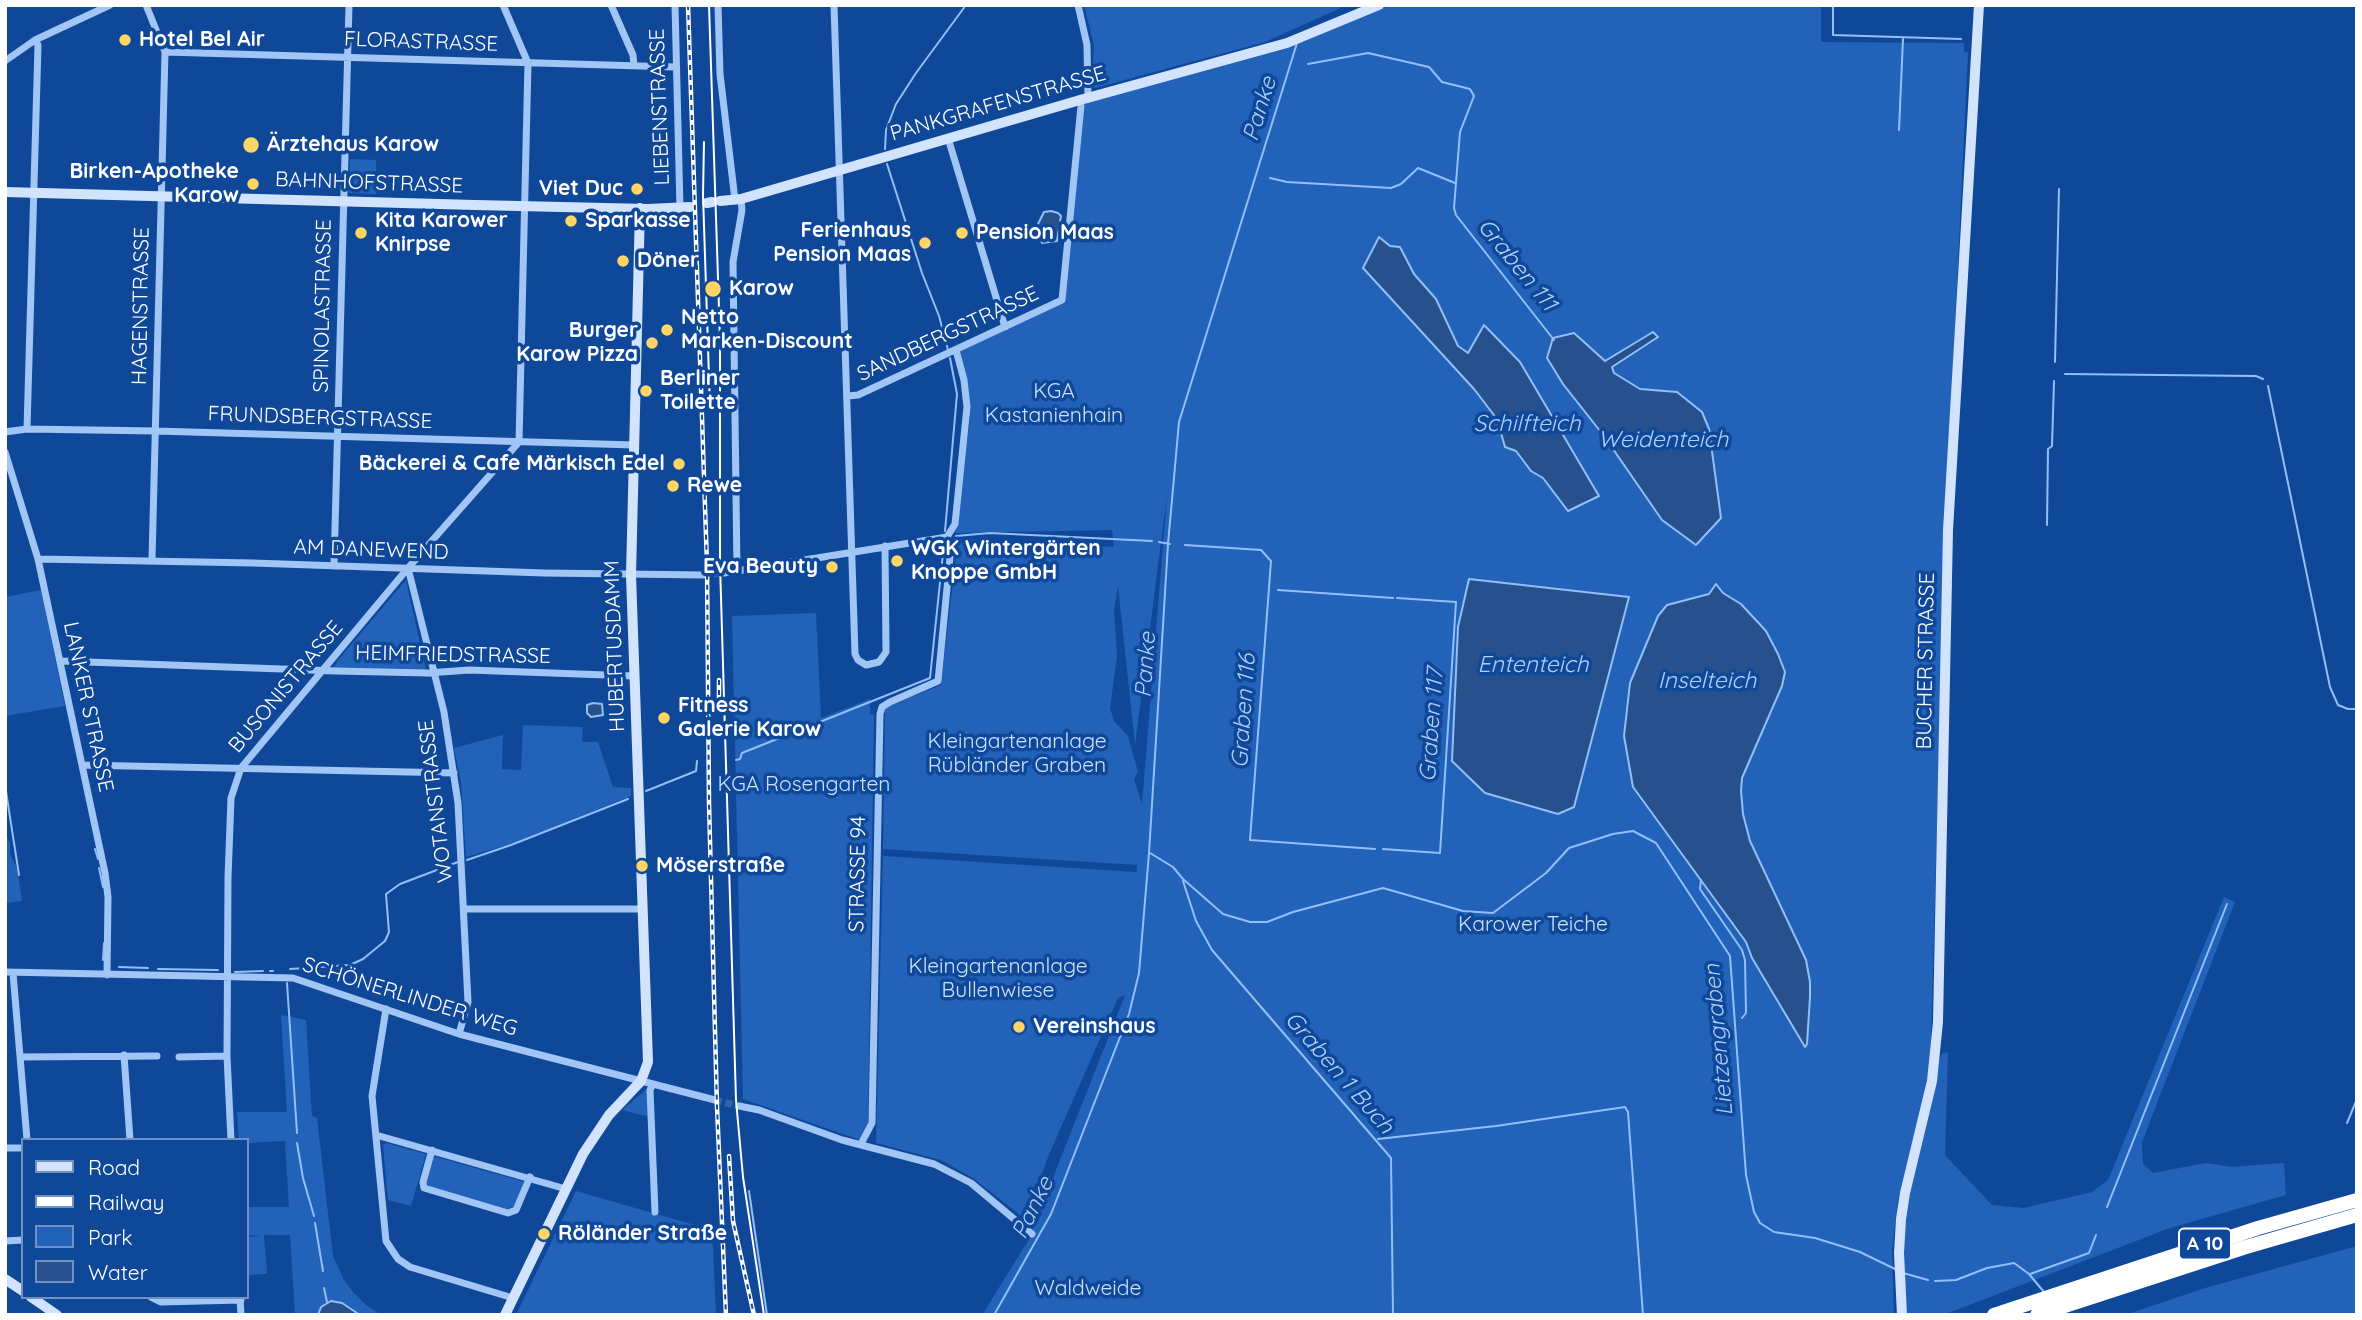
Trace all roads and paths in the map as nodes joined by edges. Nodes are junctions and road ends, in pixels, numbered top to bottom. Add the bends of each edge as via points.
1 (110, 5) edge
2 (146, 5) edge
3 (349, 5) edge
4 (503, 5) edge
5 (611, 5) edge
6 (674, 5) edge
7 (718, 5) edge
8 (834, 5) edge
9 (1078, 5) edge
10 (1379, 5) edge
11 (1979, 5) edge
12 (35, 40) junction
13 (165, 51) junction
14 (348, 58) junction
15 (5, 61) edge
16 (528, 63) junction
17 (634, 65) junction
18 (676, 67) junction
19 (1084, 99) junction
20 (948, 138) junction
21 (840, 170) junction
22 (5, 192) edge
23 (33, 193) junction
24 (162, 197) junction
25 (738, 199) junction
26 (343, 201) junction
27 (713, 202) dead end
28 (526, 206) junction
29 (640, 208) junction
30 (685, 208) joint
31 (1005, 327) junction
32 (956, 350) junction
33 (848, 396) junction
34 (27, 429) junction
35 (156, 431) junction
36 (5, 432) edge
37 (337, 436) junction
38 (519, 442) junction
39 (634, 445) junction
40 (5, 452) edge
41 (947, 537) junction
42 (885, 546) junction
43 (853, 551) junction
44 (38, 559) junction
45 (152, 561) junction
46 (334, 566) junction
47 (408, 568) junction
48 (737, 570) junction
49 (724, 573) tunnel mouth
50 (631, 575) junction
51 (703, 575) tunnel mouth
52 (60, 661) junction
53 (323, 669) junction
54 (434, 672) junction
55 (635, 676) junction
56 (82, 765) junction
57 (241, 768) junction
58 (454, 773) junction
59 (465, 909) junction
60 (643, 909) junction
61 (9, 972) edge
62 (107, 975) junction
63 (226, 977) junction
64 (386, 1009) junction
65 (459, 1034) junction
66 (124, 1055) junction
67 (157, 1056) dead end
68 (227, 1056) junction
69 (20, 1057) junction
70 (179, 1057) dead end
71 (647, 1083) junction
72 (715, 1100) tunnel mouth
73 (739, 1106) tunnel mouth
74 (376, 1135) junction
75 (27, 1138) edge
76 (130, 1138) edge
77 (231, 1138) edge
78 (861, 1144) junction
79 (432, 1150) junction
80 (530, 1177) junction
81 (566, 1189) junction
82 (2357, 1200) edge
83 (655, 1212) dead end
84 (2357, 1215) edge
85 (1032, 1234) dead end
86 (5, 1279) edge
87 (21, 1290) edge
88 (513, 1298) junction
89 (34, 1299) edge
90 (156, 1299) edge
91 (241, 1299) edge
92 (2059, 1299) junction
93 (2043, 1313) edge
94 (57, 1315) edge
95 (241, 1315) edge
96 (505, 1315) edge
97 (1902, 1315) edge
98 (1994, 1315) edge

1 - 12 street
2 - 13 street
3 - 14 street, SPINOLASTRASSE
4 - 16 street
5 - 17 street via 634,55
6 - 18 street, LIEBENSTRASSE
7 - 25 street via 720,74
8 - 21 street
9 - 19 street via 1087,45
10 - 19 main road, PANKGRAFENSTRASSE via 1287,43
11 - 97 main road, BUCHER STRASSE via 1948,530 1936,1052 1901,1219
12 - 15 street
12 - 23 street
13 - 14 street, FLORASTRASSE
13 - 24 street, HAGENSTRASSE
14 - 16 street, FLORASTRASSE
14 - 26 street, SPINOLASTRASSE
16 - 17 street, FLORASTRASSE
16 - 28 street
17 - 18 street, FLORASTRASSE
18 - 30 street, LIEBENSTRASSE
19 - 20 main road, PANKGRAFENSTRASSE
19 - 31 street, SANDBERGSTRASSE via 1062,300
20 - 21 main road, PANKGRAFENSTRASSE
20 - 31 street
21 - 25 main road, PANKGRAFENSTRASSE
21 - 33 street
22 - 23 main road, BAHNHOFSTRASSE
23 - 24 main road, BAHNHOFSTRASSE
23 - 34 street
24 - 26 main road, BAHNHOFSTRASSE
24 - 35 street, HAGENSTRASSE
25 - 27 main road, PANKGRAFENSTRASSE
25 - 48 street via 742,210 733,262
26 - 28 main road, BAHNHOFSTRASSE
26 - 37 street, SPINOLASTRASSE
28 - 29 main road, BAHNHOFSTRASSE
28 - 38 street
29 - 30 main road, BAHNHOFSTRASSE
29 - 39 main road, HUBERTUSDAMM
31 - 32 street, SANDBERGSTRASSE
32 - 33 street, SANDBERGSTRASSE
32 - 41 street, STRASSE 94 via 967,407 954,524
33 - 43 street
34 - 35 street, FRUNDSBERGSTRASSE
34 - 36 street, FRUNDSBERGSTRASSE
35 - 37 street, FRUNDSBERGSTRASSE
35 - 45 street, HAGENSTRASSE
37 - 38 street, FRUNDSBERGSTRASSE
37 - 46 street, SPINOLASTRASSE
38 - 39 street, FRUNDSBERGSTRASSE
38 - 47 street, BUSONISTRASSE
39 - 50 main road, HUBERTUSDAMM
40 - 44 street, LANKER STRASSE
41 - 42 street
41 - 78 street, STRASSE 94 via 951,547 938,681 890,702 880,714 872,1123
42 - 43 street
42 - 43 street via 886,652 882,660 870,665 855,653
43 - 48 street
44 - 45 street, AM DANEWEND
44 - 52 street, LANKER STRASSE
45 - 46 street, AM DANEWEND
46 - 47 street, AM DANEWEND
47 - 50 street, AM DANEWEND
47 - 53 street, BUSONISTRASSE
47 - 54 street, WOTANSTRASSE
48 - 49 street
50 - 51 street, AM DANEWEND
50 - 55 main road, HUBERTUSDAMM
52 - 53 street, HEIMFRIEDSTRASSE
52 - 56 street, LANKER STRASSE
53 - 54 street, HEIMFRIEDSTRASSE
53 - 57 street, BUSONISTRASSE
54 - 55 street, HEIMFRIEDSTRASSE
54 - 58 street, WOTANSTRASSE
55 - 60 main road, HUBERTUSDAMM
56 - 57 street
56 - 62 street, LANKER STRASSE via 107,885
57 - 58 street
57 - 63 street, BUSONISTRASSE via 231,798
58 - 59 street, WOTANSTRASSE
59 - 60 street
59 - 65 street, WOTANSTRASSE via 468,1002
60 - 71 main road, HUBERTUSDAMM
61 - 62 street, SCHÖNERLINDER WEG
61 - 69 street
62 - 63 street, SCHÖNERLINDER WEG
63 - 64 street, SCHÖNERLINDER WEG via 293,978
63 - 68 street, BUSONISTRASSE
64 - 65 street, SCHÖNERLINDER WEG
64 - 74 street via 372,1096
65 - 71 street, SCHÖNERLINDER WEG
66 - 67 street
66 - 69 street
66 - 76 street
68 - 70 street
68 - 77 street, BUSONISTRASSE
69 - 75 street
71 - 72 street, SCHÖNERLINDER WEG
71 - 81 main road via 596,1132
71 - 83 street
73 - 78 street
74 - 79 street
74 - 88 street via 384,1233 398,1259 410,1268
78 - 85 street via 934,1164 971,1183
79 - 80 street
79 - 80 street via 424,1188 508,1213 516,1210
80 - 81 street
81 - 88 main road
82 - 92 highway, A 10 via 2246,1231
84 - 92 highway, A 10
86 - 87 main road
88 - 96 main road
89 - 94 main road
90 - 91 street
91 - 95 street
92 - 93 highway, A 10
92 - 98 highway, A 10 via 2038,1299

